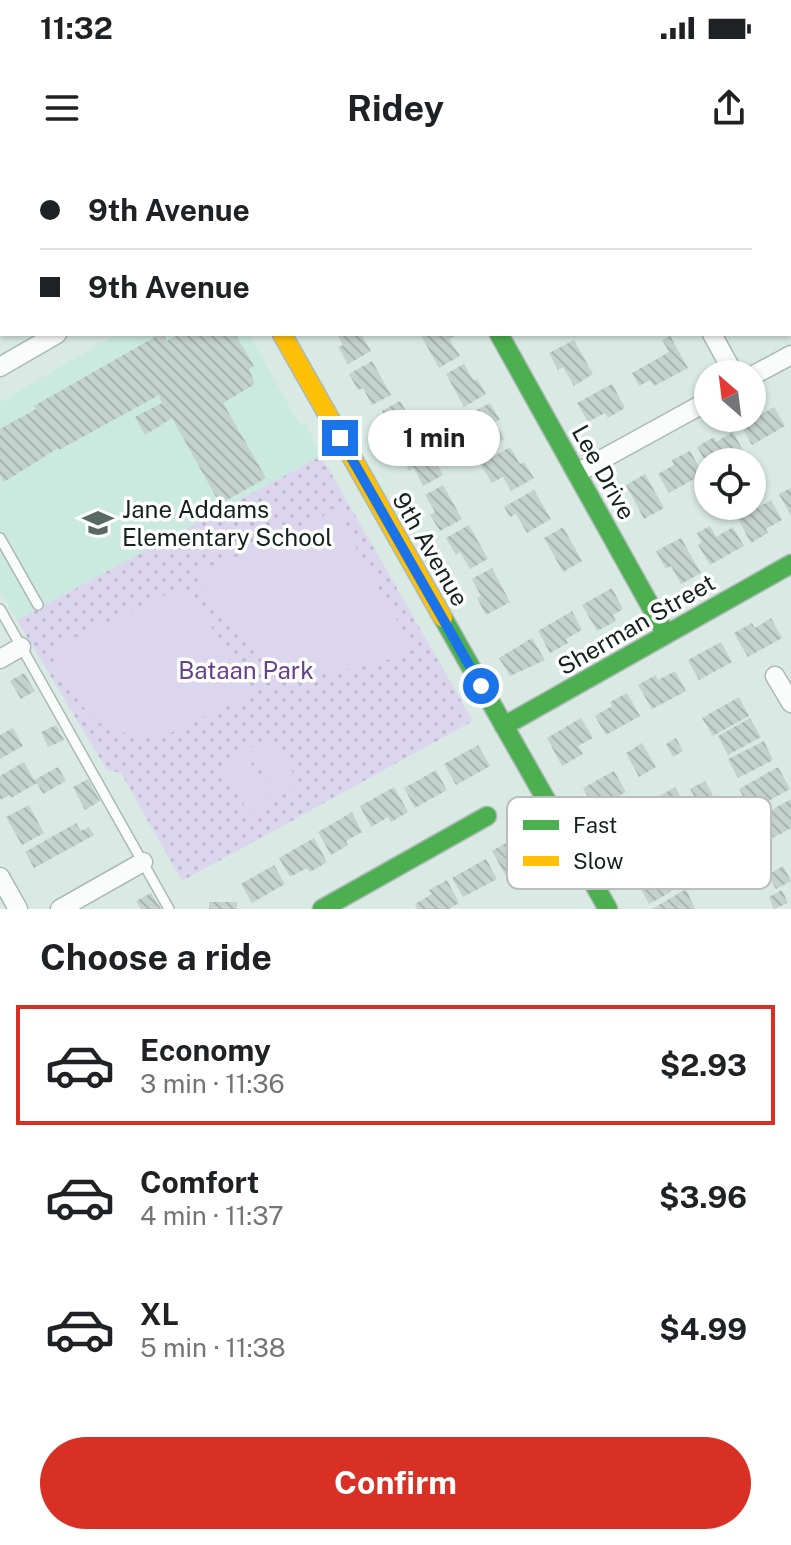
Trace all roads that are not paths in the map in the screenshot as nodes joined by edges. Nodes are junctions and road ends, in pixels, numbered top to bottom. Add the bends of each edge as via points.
1 (54, 336) edge
2 (283, 336) edge
3 (500, 336) edge
4 (713, 336) edge
5 (791, 355) edge
6 (726, 360) edge
7 (0, 367) edge
8 (766, 368) edge
9 (694, 409) edge
10 (577, 473) junction
11 (0, 538) edge
12 (791, 564) edge
13 (38, 605) dead end
14 (0, 609) edge
15 (666, 634) junction
16 (21, 647) junction
17 (0, 659) edge
18 (775, 676) dead end
19 (791, 703) edge
20 (504, 726) junction
21 (544, 797) edge
22 (487, 816) dead end
23 (143, 862) junction
24 (0, 877) edge
25 (597, 889) edge
26 (18, 909) edge
27 (60, 909) edge
28 (169, 909) edge
29 (322, 909) edge
30 (608, 909) edge

1 - 7 street
2 - 20 street, 9th Avenue
3 - 10 street, Lee Drive
4 - 6 street
5 - 8 street
9 - 10 street
10 - 15 street, Lee Drive
11 - 13 lane
12 - 15 street, Sherman Street
14 - 16 lane
15 - 20 street, Sherman Street
16 - 17 street
16 - 23 lane
18 - 19 street
20 - 21 street, 9th Avenue
22 - 29 street
23 - 27 street
23 - 28 lane
24 - 26 street
25 - 30 street, 9th Avenue

